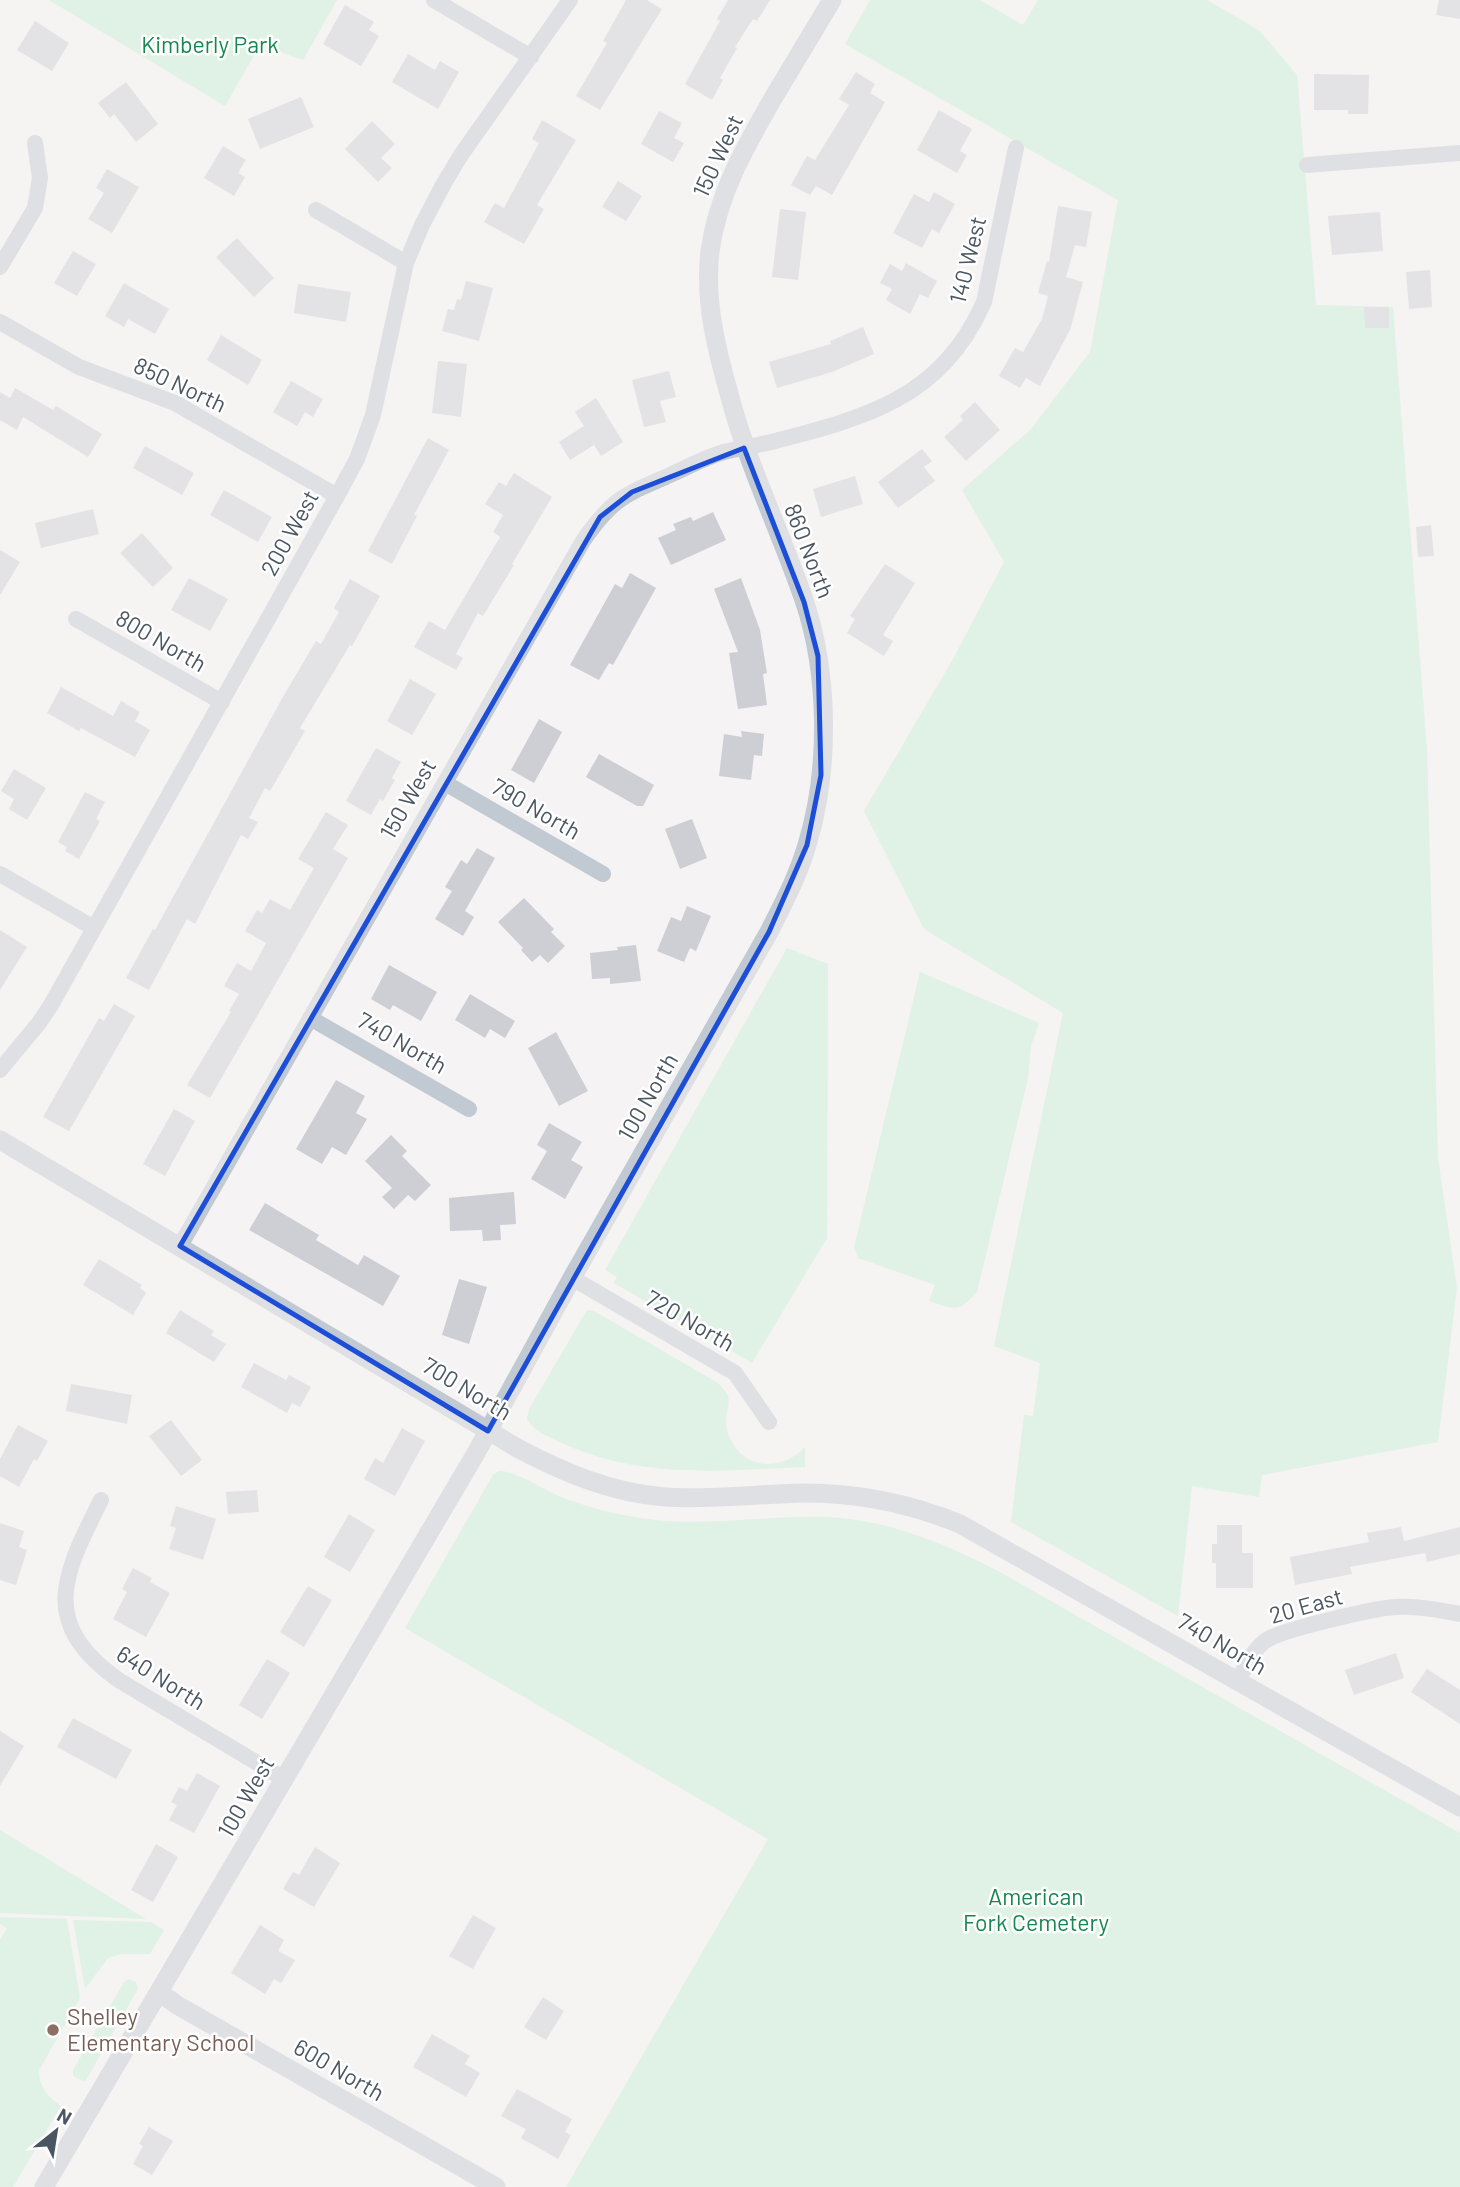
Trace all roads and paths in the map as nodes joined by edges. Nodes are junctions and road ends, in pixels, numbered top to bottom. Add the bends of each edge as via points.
1 (434, 0) edge
2 (570, 0) edge
3 (832, 0) edge
4 (531, 57) junction
5 (35, 143) dead end
6 (1016, 148) dead end
7 (1460, 153) edge
8 (1307, 166) dead end
9 (316, 210) dead end
10 (406, 263) junction
11 (0, 267) edge
12 (0, 322) edge
13 (716, 350) joint
14 (744, 448) junction
15 (337, 496) junction
16 (76, 619) dead end
17 (222, 702) junction
18 (821, 775) joint
19 (445, 783) junction
20 (0, 874) edge
21 (603, 874) dead end
22 (94, 928) junction
23 (310, 1018) junction
24 (0, 1070) edge
25 (469, 1110) dead end
26 (0, 1140) edge
27 (180, 1246) junction
28 (572, 1278) junction
29 (769, 1422) dead end
30 (488, 1431) junction
31 (101, 1500) dead end
32 (960, 1524) joint
33 (1460, 1614) edge
34 (1238, 1681) junction
35 (284, 1779) junction
36 (1460, 1807) edge
37 (159, 1992) junction
38 (44, 2187) edge
39 (496, 2187) edge

1 - 4 street
2 - 4 street, 200 West
3 - 13 street, 150 West via 726,185 716,218 708,280
4 - 10 street, 200 West via 443,185
5 - 11 street via 40,178 35,208
6 - 14 street, 140 West via 984,302 947,360 914,390 884,407
7 - 8 street
9 - 10 street
10 - 15 street, 200 West via 373,415
12 - 15 street, 850 North via 79,367 175,403
13 - 14 street, 860 North
14 - 18 street, 860 North via 804,602 818,656
14 - 19 street, 150 West via 723,452 632,492 600,517
15 - 17 street, 200 West
16 - 17 street, 800 North
17 - 22 street, 200 West
18 - 28 street, 100 North via 807,845 793,883
19 - 21 street, 790 North
19 - 23 street, 150 West
20 - 22 street
22 - 24 street, 200 West via 39,1023
23 - 25 street, 740 North
23 - 27 street, 150 West
26 - 27 street, 700 North
27 - 30 street, 700 North
28 - 29 street, 720 North via 735,1373
28 - 30 street, 100 North
30 - 32 street, 700 North via 572,1475 635,1492 688,1497 841,1494 903,1504
30 - 35 street, 100 West
31 - 35 street, 640 North via 68,1574 65,1597 82,1648 120,1681
32 - 34 street, 740 North
33 - 34 street, 20 East via 1408,1607 1375,1610 1274,1636 1258,1648
34 - 36 street, 740 North
35 - 37 street, 100 West
37 - 38 street, 100 West
37 - 39 street, 600 North

